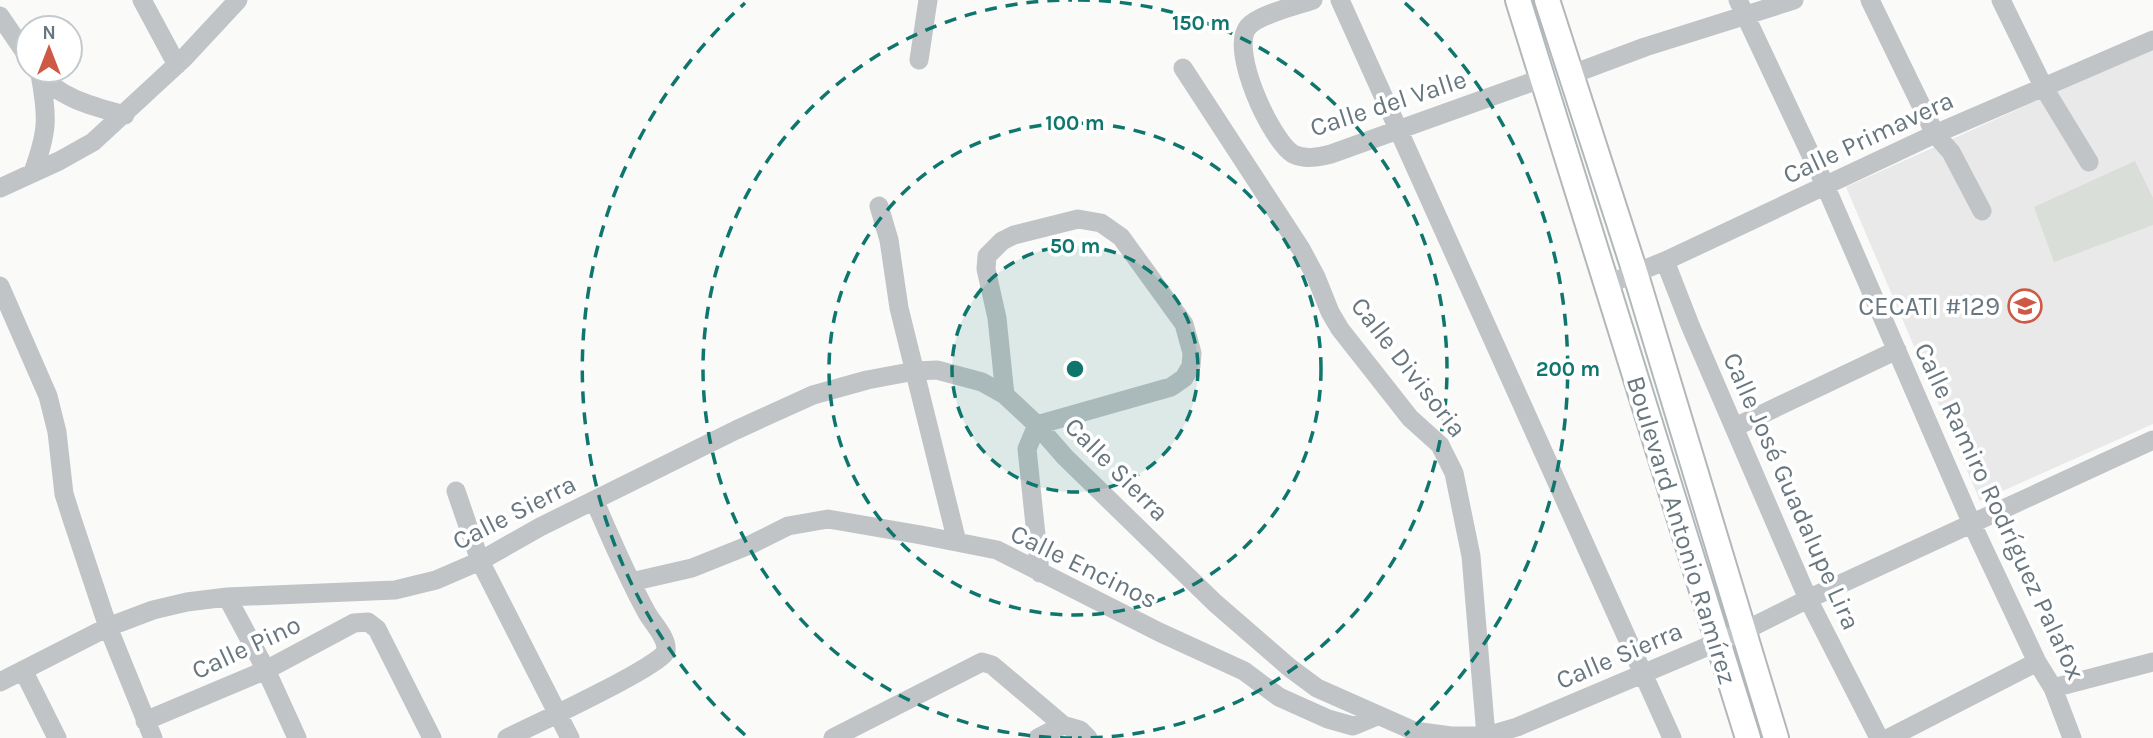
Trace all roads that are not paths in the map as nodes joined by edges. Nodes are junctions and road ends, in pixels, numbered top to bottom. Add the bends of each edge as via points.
1 (142, 0) edge
2 (238, 0) edge
3 (928, 0) edge
4 (1313, 0) edge
5 (1340, 0) edge
6 (1518, 0) edge
7 (1547, 0) edge
8 (1794, 0) edge
9 (1870, 0) edge
10 (2001, 0) edge
11 (1742, 8) edge
12 (0, 16) edge
13 (14, 36) edge
14 (2153, 40) edge
15 (919, 60) dead end
16 (177, 65) junction
17 (1183, 68) dead end
18 (1570, 75) junction
19 (1542, 78) junction
20 (41, 84) edge
21 (52, 84) edge
22 (2044, 88) junction
23 (125, 115) junction
24 (1398, 130) junction
25 (1935, 134) junction
26 (2089, 162) dead end
27 (33, 172) junction
28 (1825, 185) junction
29 (0, 188) edge
30 (879, 206) dead end
31 (1982, 211) dead end
32 (1665, 261) junction
33 (1635, 272) junction
34 (1606, 285) junction
35 (0, 286) edge
36 (6, 319) edge
37 (1897, 350) junction
38 (915, 371) junction
39 (1005, 395) junction
40 (1037, 425) junction
41 (1735, 427) junction
42 (2153, 439) edge
43 (456, 491) dead end
44 (594, 502) junction
45 (1972, 524) junction
46 (957, 542) junction
47 (480, 561) junction
48 (1040, 573) junction
49 (631, 582) junction
50 (227, 597) junction
51 (1808, 599) junction
52 (108, 626) junction
53 (1744, 631) junction
54 (1717, 641) junction
55 (2037, 662) junction
56 (2153, 662) edge
57 (23, 670) junction
58 (266, 670) junction
59 (1642, 673) junction
60 (0, 682) edge
61 (2053, 688) junction
62 (556, 714) junction
63 (1377, 716) junction
64 (1063, 725) junction
65 (149, 730) edge
66 (1486, 736) junction
67 (57, 738) edge
68 (297, 738) edge
69 (432, 738) edge
70 (507, 738) edge
71 (570, 738) edge
72 (833, 738) edge
73 (1038, 738) edge
74 (1088, 738) edge
75 (1672, 738) edge
76 (1748, 738) edge
77 (1776, 738) edge
78 (1879, 738) edge
79 (1889, 738) edge
80 (2072, 738) edge

1 - 16 street
2 - 16 street
3 - 15 street
4 - 24 street, Calle del Valle via 1269,15 1250,25 1244,36 1250,84 1276,132 1293,153 1312,158
5 - 24 street
6 - 19 main road, Boulevard Antonio Ramírez
7 - 18 main road, Boulevard Antonio Ramírez
8 - 11 street
9 - 25 street
10 - 22 street
11 - 18 street
11 - 28 street, Calle Ramiro Rodríguez Palafox
12 - 13 street
14 - 22 street, Calle Primavera
16 - 23 street
17 - 66 street, Calle Divisoria via 1301,249 1340,329 1410,418 1447,454 1461,498 1471,556
18 - 33 main road, Boulevard Antonio Ramírez
19 - 24 street, Calle del Valle
19 - 34 main road, Boulevard Antonio Ramírez
20 - 27 street via 45,139
21 - 23 street via 85,105
22 - 25 street, Calle Primavera
22 - 26 street
23 - 27 street via 79,152
24 - 59 street
25 - 28 street, Calle Primavera
25 - 31 street via 1951,152
27 - 29 street
28 - 32 street, Calle Primavera
28 - 37 street, Calle Ramiro Rodríguez Palafox
30 - 38 street
32 - 33 street, Calle Primavera
32 - 41 street, Calle José Guadalupe Lira
33 - 34 street, Calle Primavera
33 - 53 main road, Boulevard Antonio Ramírez
34 - 54 main road, Boulevard Antonio Ramírez
35 - 36 street
36 - 52 street via 48,396 64,494
37 - 41 street
37 - 45 street, Calle Ramiro Rodríguez Palafox
38 - 39 street, Calle Sierra via 957,374
38 - 44 street, Calle Sierra via 814,395
38 - 46 street
39 - 40 street, Calle Sierra
39 - 40 street via 987,256 1014,235 1078,219 1101,223 1121,237 1184,324 1191,366 1171,387
40 - 48 street via 1027,449
40 - 63 street, Calle Sierra via 1215,603 1280,660 1317,688
41 - 51 street, Calle José Guadalupe Lira
42 - 45 street, Calle Sierra
43 - 47 street
44 - 47 street, Calle Sierra
44 - 49 street
45 - 51 street, Calle Sierra
45 - 55 street, Calle Ramiro Rodríguez Palafox
46 - 48 street, Calle Encinos via 997,550
46 - 49 street, Calle Encinos via 828,519 788,526 692,568
47 - 50 street, Calle Sierra via 436,580 395,590
47 - 62 street
48 - 63 street, Calle Encinos via 1244,671 1279,697 1328,719 1353,726
49 - 62 street via 663,638 665,654
50 - 52 street, Calle Sierra via 153,610
50 - 58 street
51 - 53 street, Calle Sierra
51 - 78 street, Calle José Guadalupe Lira
52 - 57 street, Calle Sierra
52 - 65 street
53 - 54 street, Calle Sierra
53 - 77 main road, Boulevard Antonio Ramírez
54 - 59 street, Calle Sierra
54 - 76 main road, Boulevard Antonio Ramírez
55 - 61 street, Calle Ramiro Rodríguez Palafox
55 - 79 street
56 - 61 street
57 - 60 street, Calle Sierra
57 - 67 street
58 - 65 street, Calle Pino
58 - 68 street
58 - 69 street, Calle Pino via 354,623 368,622 377,629
59 - 66 street, Calle Sierra
59 - 75 street
61 - 80 street, Calle Ramiro Rodríguez Palafox
62 - 70 street
62 - 71 street
63 - 66 street, Calle Sierra via 1413,731
64 - 72 street via 992,665 982,662
64 - 73 street
64 - 74 street

